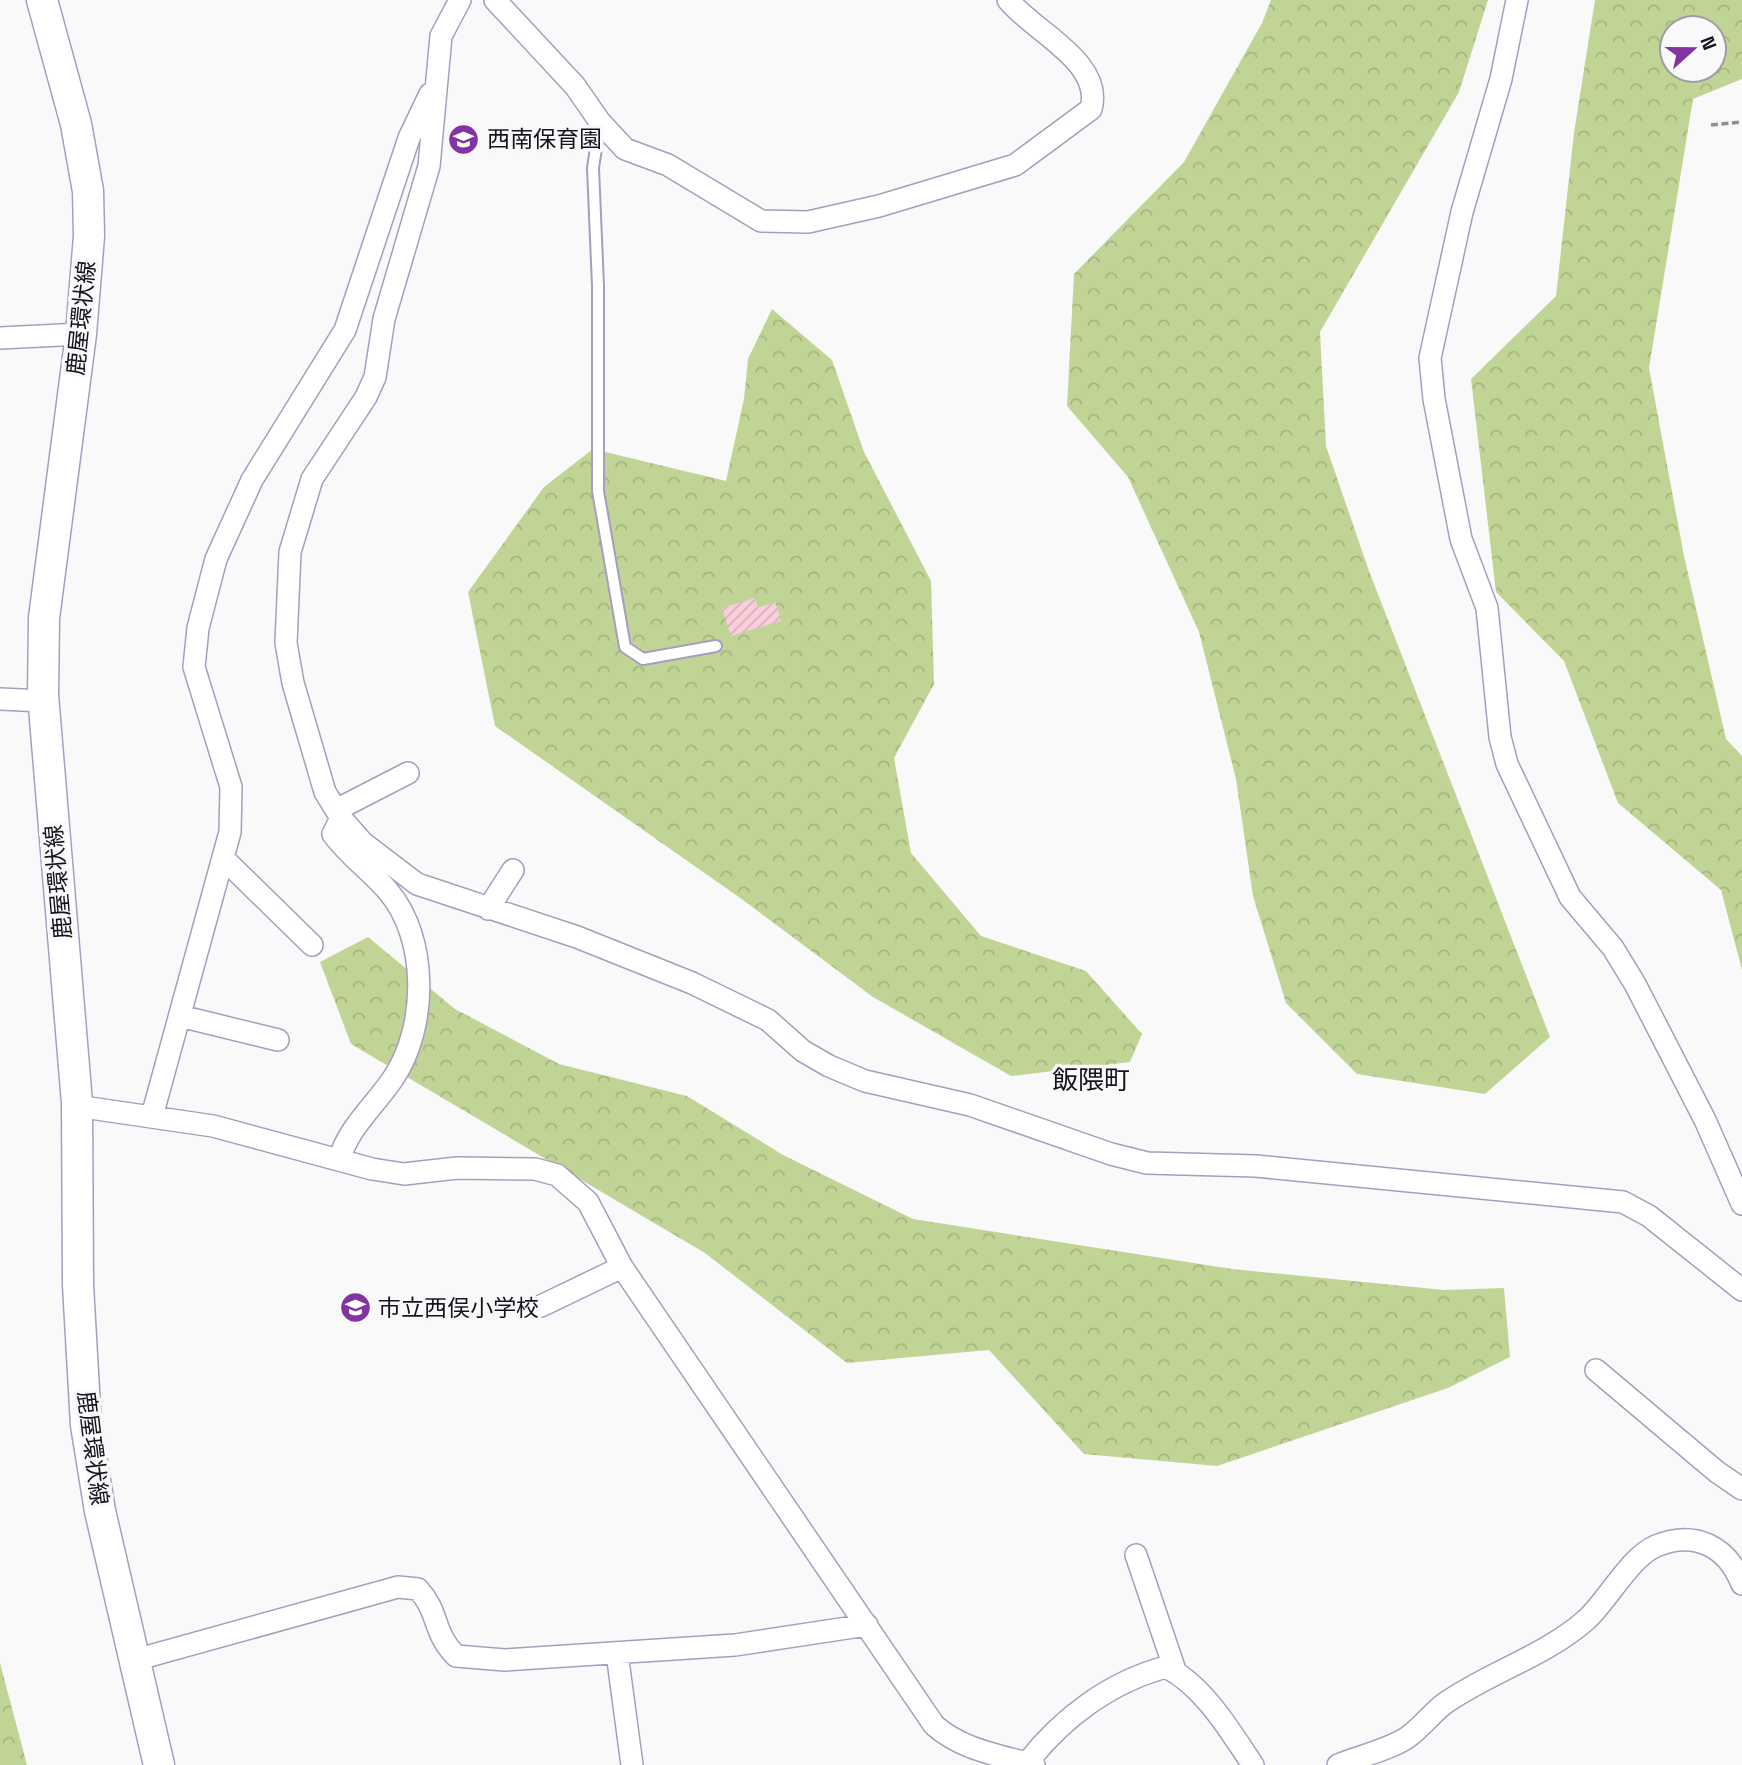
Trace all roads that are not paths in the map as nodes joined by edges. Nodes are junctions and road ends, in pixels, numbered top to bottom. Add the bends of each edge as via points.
1 (42, 0) edge
2 (460, 0) edge
3 (495, 0) edge
4 (1008, 0) edge
5 (1517, 0) edge
6 (437, 79) junction
7 (600, 122) junction
8 (81, 334) junction
9 (0, 338) edge
10 (716, 646) dead end
11 (0, 699) edge
12 (43, 701) junction
13 (408, 773) dead end
14 (338, 814) junction
15 (223, 858) junction
16 (513, 870) dead end
17 (488, 909) junction
18 (312, 945) dead end
19 (180, 1016) junction
20 (278, 1040) dead end
21 (77, 1103) junction
22 (152, 1116) junction
23 (339, 1160) junction
24 (1742, 1204) edge
25 (622, 1267) junction
26 (1742, 1290) edge
27 (541, 1306) dead end
28 (1596, 1370) dead end
29 (1742, 1489) edge
30 (1136, 1555) dead end
31 (1742, 1584) edge
32 (867, 1625) junction
33 (617, 1653) junction
34 (135, 1660) junction
35 (1176, 1672) junction
36 (1030, 1764) edge
37 (159, 1765) edge
38 (632, 1765) edge
39 (1253, 1765) edge
40 (1338, 1765) edge

1 - 8 main road, 鹿屋環状線 via 76,124 88,191
2 - 6 street via 441,36
3 - 7 street via 575,86
4 - 7 street via 1085,68 1094,96 1091,109 1015,165 879,206 808,222 761,221 668,165 625,149
5 - 24 street via 1430,358 1434,399 1461,539 1487,608 1500,737 1507,764 1570,897 1613,948 1635,984
6 - 14 street via 429,166 384,319 375,377 312,479 290,552 286,643 293,683 326,792
6 - 15 street via 409,138 345,330 252,480 216,559 198,628 194,667 231,787 230,832
7 - 10 lane via 593,168 598,491 625,647 643,659
8 - 9 street
8 - 12 main road, 鹿屋環状線 via 48,574
11 - 12 street
12 - 21 main road, 鹿屋環状線
13 - 14 street
14 - 17 street via 362,842 416,884
14 - 23 street via 333,834 389,892 401,913 418,972 418,1021 410,1051 345,1139
15 - 18 street
15 - 19 street
16 - 17 street
17 - 26 street via 577,937 692,984 768,1020 803,1051 865,1081 970,1105 1147,1163 1256,1166 1623,1202 1649,1216
19 - 20 street
19 - 22 street
21 - 22 street
21 - 34 main road, 鹿屋環状線 via 78,1285 86,1425 100,1511
22 - 23 street via 213,1126
23 - 25 street via 404,1174 457,1168 536,1169 557,1175 588,1202
25 - 27 street
25 - 32 street
28 - 29 street
30 - 35 street
31 - 40 street via 1729,1558 1712,1545 1695,1540 1656,1546 1586,1619 1544,1650 1444,1704 1407,1738
32 - 33 street via 735,1646
32 - 36 street via 934,1725 949,1738
33 - 34 street via 505,1660 456,1656 441,1641 430,1602 418,1589 398,1587
33 - 38 street
34 - 37 main road, 鹿屋環状線
35 - 36 street via 1166,1667 1148,1672 1082,1707 1050,1734
35 - 39 street via 1227,1727

